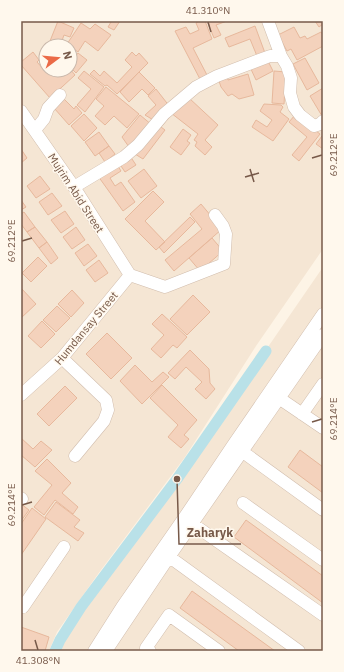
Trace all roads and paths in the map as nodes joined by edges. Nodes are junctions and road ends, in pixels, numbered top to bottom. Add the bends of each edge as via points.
1 (268, 21) edge
2 (281, 56) junction
3 (60, 95) dead end
4 (21, 111) edge
5 (323, 121) edge
6 (35, 130) junction
7 (74, 186) junction
8 (215, 215) dead end
9 (130, 275) junction
10 (323, 314) edge
11 (323, 335) edge
12 (62, 358) junction
13 (323, 384) edge
14 (21, 395) edge
15 (275, 395) junction
16 (302, 414) junction
17 (323, 428) edge
18 (238, 448) junction
19 (75, 456) dead end
20 (243, 503) dead end
21 (323, 510) edge
22 (188, 521) junction
23 (64, 547) dead end
24 (165, 554) junction
25 (323, 560) edge
26 (21, 606) edge
27 (323, 615) edge
28 (94, 651) edge
29 (106, 651) edge
30 (150, 651) edge
31 (219, 651) edge
32 (299, 651) edge

1 - 2 street
2 - 5 street via 288,66 294,107 314,126
2 - 7 street via 270,56 196,87 164,114 138,146
3 - 6 street via 48,108 44,119
4 - 6 street, Mujrim Abid Street
6 - 7 street, Mujrim Abid Street
7 - 9 street, Mujrim Abid Street
8 - 9 street via 226,234 224,264 165,287
9 - 12 street, Humdansay Street
10 - 15 street
11 - 15 street
12 - 14 street, Humdansay Street
12 - 19 street via 106,400 108,410 104,421
13 - 16 street
15 - 16 street
15 - 18 street
16 - 17 street
18 - 21 street
18 - 22 street
20 - 25 street
22 - 24 street
22 - 27 street
23 - 26 street via 23,607
24 - 28 street via 122,607
24 - 29 street
24 - 32 street
30 - 31 street via 146,648 169,615

